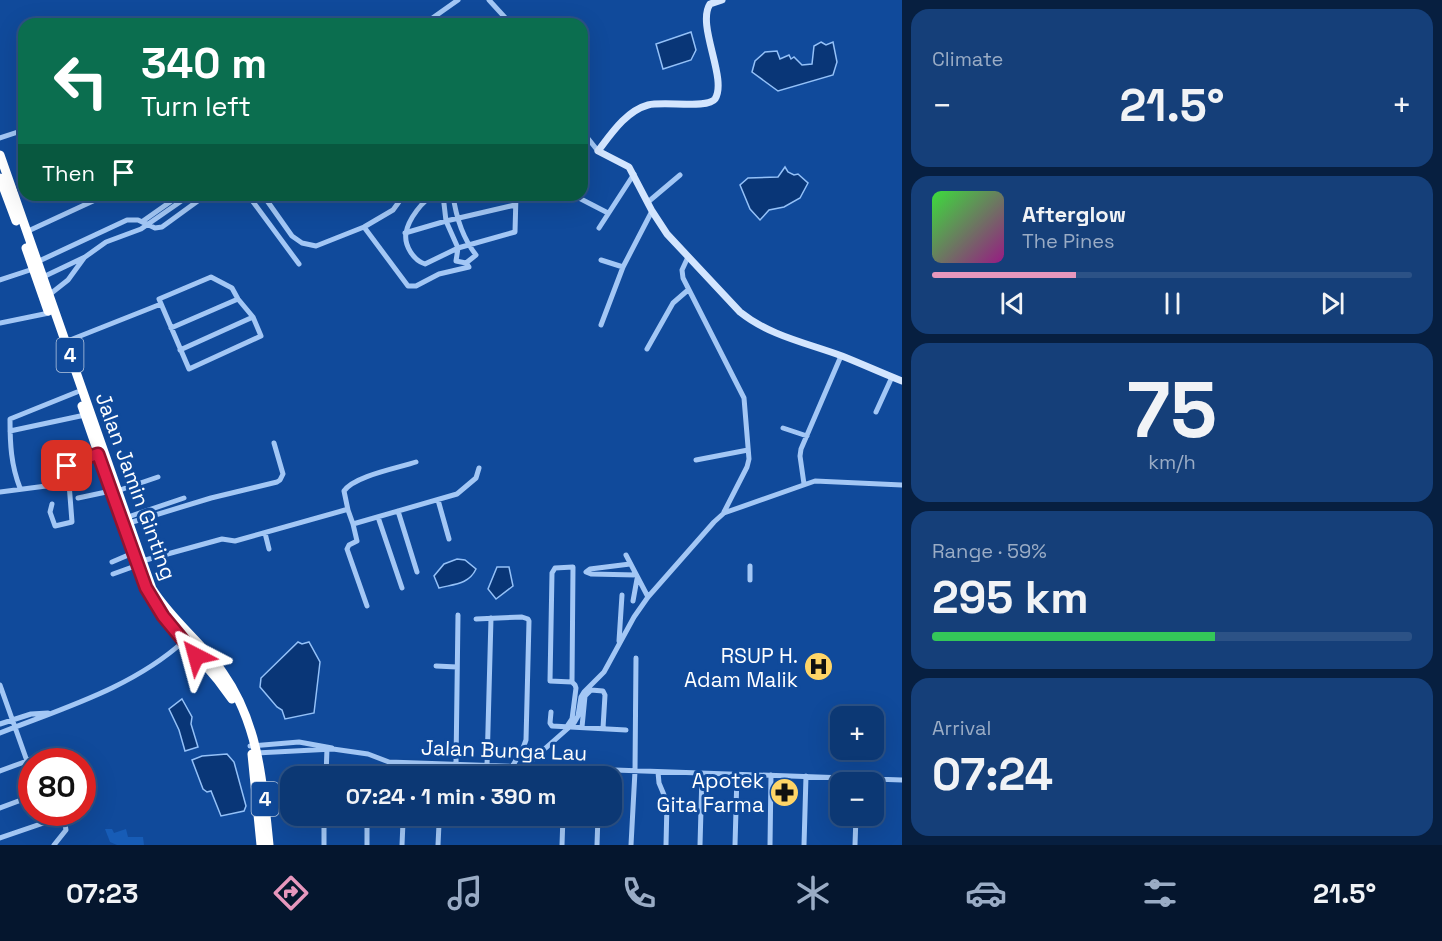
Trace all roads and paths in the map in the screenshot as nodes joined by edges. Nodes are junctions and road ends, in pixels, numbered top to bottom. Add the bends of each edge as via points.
1 (458, 0) edge
2 (489, 0) edge
3 (722, 0) edge
4 (432, 18) edge
5 (506, 18) edge
6 (18, 132) edge
7 (0, 138) edge
8 (588, 138) edge
9 (598, 151) junction
10 (0, 155) edge
11 (634, 174) junction
12 (680, 175) dead end
13 (0, 178) edge
14 (2, 194) edge
15 (93, 201) edge
16 (172, 201) edge
17 (180, 201) edge
18 (197, 201) edge
19 (253, 201) edge
20 (266, 201) edge
21 (400, 201) edge
22 (425, 201) edge
23 (444, 201) edge
24 (454, 201) edge
25 (515, 201) edge
26 (585, 201) edge
27 (648, 202) junction
28 (515, 205) junction
29 (652, 211) junction
30 (608, 213) junction
31 (457, 220) junction
32 (446, 221) junction
33 (146, 222) junction
34 (364, 227) junction
35 (599, 228) dead end
36 (26, 232) junction
37 (405, 233) junction
38 (468, 246) junction
39 (458, 248) junction
40 (85, 256) junction
41 (688, 257) junction
42 (601, 260) dead end
43 (466, 263) junction
44 (300, 264) dead end
45 (35, 266) junction
46 (623, 267) junction
47 (43, 277) junction
48 (0, 280) edge
49 (688, 290) junction
50 (49, 295) junction
51 (238, 299) junction
52 (161, 304) junction
53 (49, 313) junction
54 (253, 317) junction
55 (0, 323) edge
56 (601, 325) dead end
57 (171, 328) junction
58 (65, 342) junction
59 (647, 349) dead end
60 (180, 350) junction
61 (841, 356) junction
62 (891, 377) junction
63 (902, 381) edge
64 (77, 392) junction
65 (876, 412) dead end
66 (85, 415) junction
67 (783, 429) dead end
68 (10, 431) junction
69 (807, 436) junction
70 (274, 443) dead end
71 (748, 450) junction
72 (98, 454) junction
73 (696, 460) dead end
74 (416, 462) dead end
75 (479, 468) dead end
76 (158, 477) dead end
77 (69, 483) junction
78 (804, 484) junction
79 (902, 485) edge
80 (20, 488) junction
81 (114, 491) junction
82 (0, 492) edge
83 (78, 498) dead end
84 (184, 498) dead end
85 (438, 500) junction
86 (52, 504) dead end
87 (348, 510) junction
88 (398, 511) junction
89 (724, 513) junction
90 (378, 517) junction
91 (125, 520) junction
92 (353, 524) junction
93 (265, 533) junction
94 (449, 539) dead end
95 (269, 549) dead end
96 (133, 553) junction
97 (626, 555) dead end
98 (112, 562) dead end
99 (140, 563) junction
100 (630, 564) junction
101 (750, 566) dead end
102 (417, 572) dead end
103 (112, 574) dead end
104 (637, 576) junction
105 (750, 580) dead end
106 (402, 588) dead end
107 (622, 595) dead end
108 (648, 597) junction
109 (633, 601) dead end
110 (367, 606) dead end
111 (458, 615) dead end
112 (491, 618) junction
113 (476, 619) dead end
114 (186, 643) junction
115 (618, 644) junction
116 (636, 658) dead end
117 (435, 666) dead end
118 (457, 667) junction
119 (572, 682) junction
120 (1, 689) edge
121 (550, 712) dead end
122 (50, 713) junction
123 (12, 720) junction
124 (0, 724) edge
125 (14, 727) junction
126 (582, 727) junction
127 (568, 728) junction
128 (603, 728) junction
129 (626, 730) dead end
130 (0, 733) edge
131 (22, 748) edge
132 (329, 748) junction
133 (253, 749) junction
134 (18, 764) edge
135 (456, 765) junction
136 (327, 766) edge
137 (487, 766) joint
138 (513, 766) edge
139 (525, 766) edge
140 (0, 771) edge
141 (622, 771) edge
142 (635, 771) junction
143 (658, 772) junction
144 (702, 774) junction
145 (737, 774) junction
146 (771, 774) junction
147 (807, 776) junction
148 (830, 778) edge
149 (884, 779) edge
150 (902, 780) edge
151 (18, 801) edge
152 (265, 804) junction
153 (280, 804) edge
154 (0, 808) edge
155 (32, 826) edge
156 (66, 826) edge
157 (325, 826) edge
158 (367, 826) edge
159 (403, 826) edge
160 (438, 826) edge
161 (563, 826) edge
162 (598, 826) edge
163 (856, 826) edge
164 (0, 838) edge
165 (54, 845) edge
166 (261, 845) edge
167 (269, 845) edge
168 (324, 845) edge
169 (367, 845) edge
170 (402, 845) edge
171 (438, 845) edge
172 (562, 845) edge
173 (597, 845) edge
174 (631, 845) edge
175 (666, 845) edge
176 (700, 845) edge
177 (735, 845) edge
178 (770, 845) edge
179 (804, 845) edge
180 (855, 845) edge

1 - 4 street
2 - 5 street
3 - 9 street via 710,4 707,10 719,84 716,98 703,105 643,107 629,115
6 - 7 street
8 - 9 street
9 - 11 street via 629,167
10 - 36 highway, Jalan Jamin Ginting / 4
11 - 27 street
11 - 30 street
12 - 27 street
13 - 14 highway, Jalan Jamin Ginting / 4
14 - 45 highway, Jalan Jamin Ginting / 4
15 - 36 street
16 - 33 street
17 - 33 street
18 - 33 street via 162,226 155,228
19 - 44 street
20 - 34 street via 292,236 302,243 324,244
21 - 34 street via 393,210
22 - 37 street
23 - 32 street
24 - 31 street
25 - 28 street
26 - 30 street
27 - 29 street
28 - 31 street
28 - 38 street via 515,232
29 - 41 street
29 - 46 street
30 - 35 street
31 - 32 street
31 - 38 street
32 - 37 street
32 - 39 street
33 - 40 street via 141,229 106,242
33 - 45 street via 118,223
34 - 43 street via 408,286 469,267
36 - 45 highway, Jalan Jamin Ginting / 4
37 - 39 street via 410,254 424,264
38 - 39 street
38 - 43 street via 476,255
39 - 43 street via 456,261
40 - 47 street
40 - 50 street via 68,280
41 - 49 street via 682,273
41 - 61 street via 753,323
42 - 46 street
45 - 47 highway, Jalan Jamin Ginting / 4
45 - 48 street
45 - 53 highway, Jalan Jamin Ginting / 4
46 - 56 street
47 - 50 highway, Jalan Jamin Ginting / 4
49 - 59 street via 673,303
49 - 71 street via 744,398
50 - 58 highway, Jalan Jamin Ginting / 4
51 - 52 street via 232,288 212,278 159,299
51 - 54 street
51 - 57 street
52 - 57 street
52 - 58 street
53 - 55 street
53 - 64 highway, Jalan Jamin Ginting / 4
54 - 60 street
54 - 60 street via 261,336 189,369
57 - 60 street
58 - 81 highway, Jalan Jamin Ginting / 4
61 - 62 street
61 - 69 street
62 - 63 street
62 - 65 street
64 - 66 highway, Jalan Jamin Ginting / 4
64 - 68 street via 10,419
66 - 68 street
66 - 72 highway, Jalan Jamin Ginting / 4
67 - 69 street
68 - 80 street via 12,462
69 - 78 street via 800,456
70 - 91 street via 283,469 277,482
71 - 73 street
71 - 89 street via 747,467
72 - 77 street via 69,464
72 - 81 highway, Jalan Jamin Ginting / 4
74 - 87 street via 346,487
75 - 85 street via 476,478 460,492
76 - 81 street
77 - 80 street
77 - 86 street via 72,522 54,525
78 - 79 street via 824,480
78 - 89 street
80 - 82 street
81 - 83 street
81 - 91 highway, Jalan Jamin Ginting / 4
84 - 91 street
85 - 88 street
85 - 94 street
87 - 92 street
87 - 93 street
88 - 90 street
88 - 102 street
89 - 108 street
90 - 92 street
90 - 106 street
91 - 96 highway, Jalan Jamin Ginting / 4
91 - 99 highway, Jalan Jamin Ginting / 4
92 - 110 street via 357,541 347,549
93 - 95 street
93 - 99 street via 235,541 222,539
96 - 98 street
96 - 99 highway, Jalan Jamin Ginting / 4
97 - 100 street
99 - 103 street
99 - 114 highway, Jalan Jamin Ginting / 4 via 150,596
99 - 133 highway, Jalan Jamin Ginting / 4 via 160,603 226,678 245,711
100 - 104 street
100 - 104 street via 586,572
101 - 105 street
104 - 108 street
104 - 109 street
107 - 115 street
108 - 115 street
111 - 118 street
112 - 113 street
112 - 137 street
112 - 138 street via 522,617 529,621 526,740
114 - 122 street via 106,691
114 - 133 highway, Jalan Jamin Ginting / 4 via 229,694
115 - 127 street via 604,672 581,697 578,716
116 - 142 street
117 - 118 street
118 - 135 street
119 - 119 street via 573,567 571,566 555,568 552,573 550,681
119 - 127 street via 576,688
120 - 123 street
121 - 127 street via 550,725
122 - 123 street
122 - 125 street
123 - 124 street
123 - 125 street
125 - 130 street
125 - 131 street
126 - 127 street
126 - 128 street
126 - 128 street via 585,696 595,690 605,693
127 - 139 street
128 - 129 street
132 - 133 street, Jalan Bunga Lau via 299,742
132 - 135 street, Jalan Bunga Lau via 368,754 388,762
132 - 136 street
133 - 152 highway, Jalan Jamin Ginting / 4
133 - 166 highway, Jalan Jamin Ginting / 4
134 - 140 street
135 - 137 street, Jalan Bunga Lau
141 - 142 street, Jalan Bunga Lau
142 - 143 street, Jalan Bunga Lau
142 - 174 street
143 - 144 street, Jalan Bunga Lau
143 - 175 street via 667,802
144 - 145 street, Jalan Bunga Lau
144 - 176 street
145 - 146 street, Jalan Bunga Lau
145 - 177 street
146 - 147 street, Jalan Bunga Lau
146 - 178 street
147 - 148 street, Jalan Bunga Lau
147 - 179 street
149 - 150 street, Jalan Bunga Lau
151 - 154 street
152 - 153 street
152 - 167 highway, Jalan Jamin Ginting / 4
155 - 164 street
156 - 165 street
157 - 168 street
158 - 169 street
159 - 170 street
160 - 171 street
161 - 172 street
162 - 173 street
163 - 180 street

